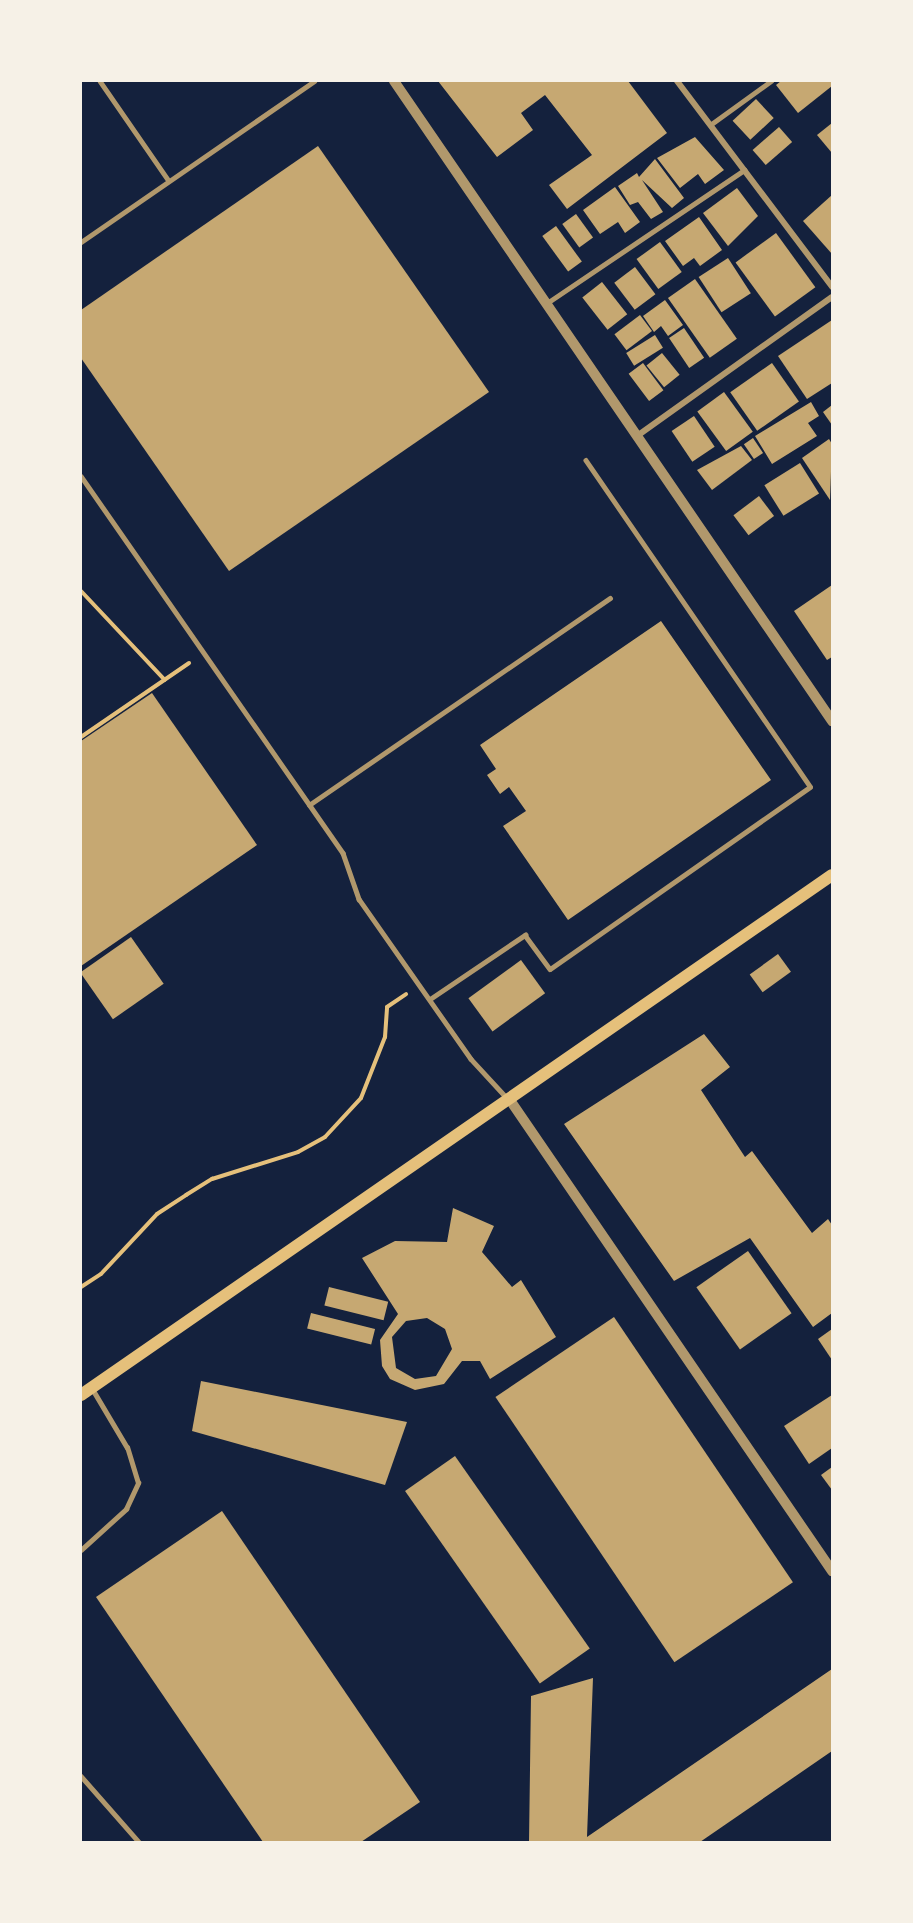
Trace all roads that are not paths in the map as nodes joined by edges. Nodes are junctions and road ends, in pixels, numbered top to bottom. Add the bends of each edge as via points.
1 (100, 81) edge
2 (314, 81) edge
3 (394, 81) edge
4 (677, 81) edge
5 (771, 81) edge
6 (710, 125) junction
7 (744, 170) junction
8 (169, 182) junction
9 (81, 242) edge
10 (832, 287) edge
11 (832, 297) edge
12 (546, 304) junction
13 (637, 436) junction
14 (586, 461) dead end
15 (81, 476) edge
16 (610, 598) dead end
17 (832, 721) edge
18 (309, 805) junction
19 (832, 875) edge
20 (430, 999) junction
21 (510, 1100) junction
22 (86, 1391) edge
23 (81, 1551) edge
24 (832, 1571) edge
25 (81, 1776) edge
26 (139, 1842) edge

1 - 8 lane
2 - 8 lane
3 - 12 street
4 - 6 street
5 - 6 lane
6 - 7 street
7 - 10 street
7 - 12 lane
8 - 9 lane
11 - 13 street
12 - 13 street
13 - 17 street
14 - 20 lane via 810,787 550,969 525,935
15 - 18 lane
16 - 18 lane
18 - 20 lane via 343,854 359,899
19 - 21 main road
20 - 21 lane via 471,1059
21 - 22 main road
21 - 24 street
22 - 23 lane via 127,1448 138,1483 126,1509
25 - 26 lane

